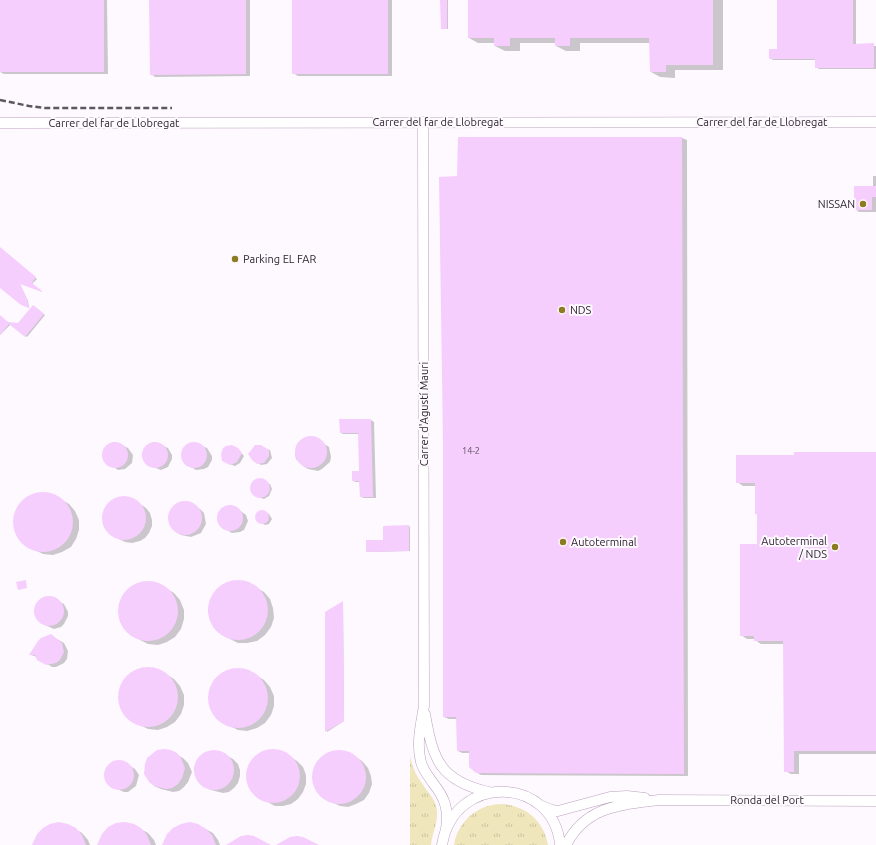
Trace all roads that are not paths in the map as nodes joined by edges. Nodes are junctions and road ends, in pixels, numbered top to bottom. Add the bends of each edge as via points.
1 (423, 122) junction
2 (876, 122) edge
3 (0, 123) edge
4 (424, 706) junction
5 (490, 792) junction
6 (659, 800) junction
7 (876, 801) edge
8 (539, 805) junction
9 (446, 829) junction
10 (442, 845) edge
11 (560, 845) edge
12 (566, 845) edge

1 - 2 street, Carrer del far de Llobregat
1 - 3 street, Carrer del far de Llobregat
1 - 4 street, Carrer d'Agustí Mauri
4 - 5 street via 430,743 445,770 461,783
4 - 9 street via 419,738 420,761 443,797 448,812
5 - 8 street via 514,792
5 - 9 street via 477,796 463,805
6 - 7 street, Ronda del Port
6 - 8 street via 618,796 558,811
6 - 12 street via 600,811 577,828
8 - 11 street via 555,826
9 - 10 street

